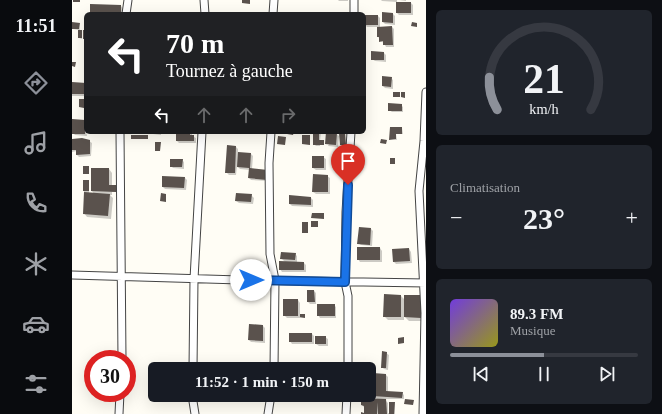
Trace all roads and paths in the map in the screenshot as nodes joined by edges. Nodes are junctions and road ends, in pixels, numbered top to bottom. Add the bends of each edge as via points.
1 (128, 0) edge
2 (204, 0) edge
3 (274, 0) edge
4 (354, 0) edge
5 (126, 12) edge
6 (205, 12) edge
7 (273, 12) edge
8 (354, 12) edge
9 (426, 92) edge
10 (120, 134) edge
11 (202, 134) edge
12 (270, 134) edge
13 (351, 134) edge
14 (72, 275) edge
15 (122, 278) junction
16 (194, 279) junction
17 (275, 280) junction
18 (345, 282) junction
19 (425, 283) edge
20 (122, 350) edge
21 (193, 362) edge
22 (274, 362) edge
23 (348, 362) edge
24 (120, 402) edge
25 (193, 402) edge
26 (270, 402) edge
27 (347, 402) edge
28 (119, 414) edge
29 (195, 414) edge
30 (268, 414) edge
31 (346, 414) edge
32 (423, 414) edge

1 - 5 street
2 - 6 street
3 - 7 street
4 - 8 street
9 - 19 street via 419,191
10 - 15 street
11 - 16 street
12 - 17 street via 270,254
13 - 18 street
14 - 15 street
15 - 16 street
15 - 20 street
16 - 17 street
16 - 21 street
17 - 18 street
17 - 22 street
18 - 19 street
18 - 23 street via 348,296
19 - 32 street
24 - 28 street
25 - 29 street
26 - 30 street
27 - 31 street

